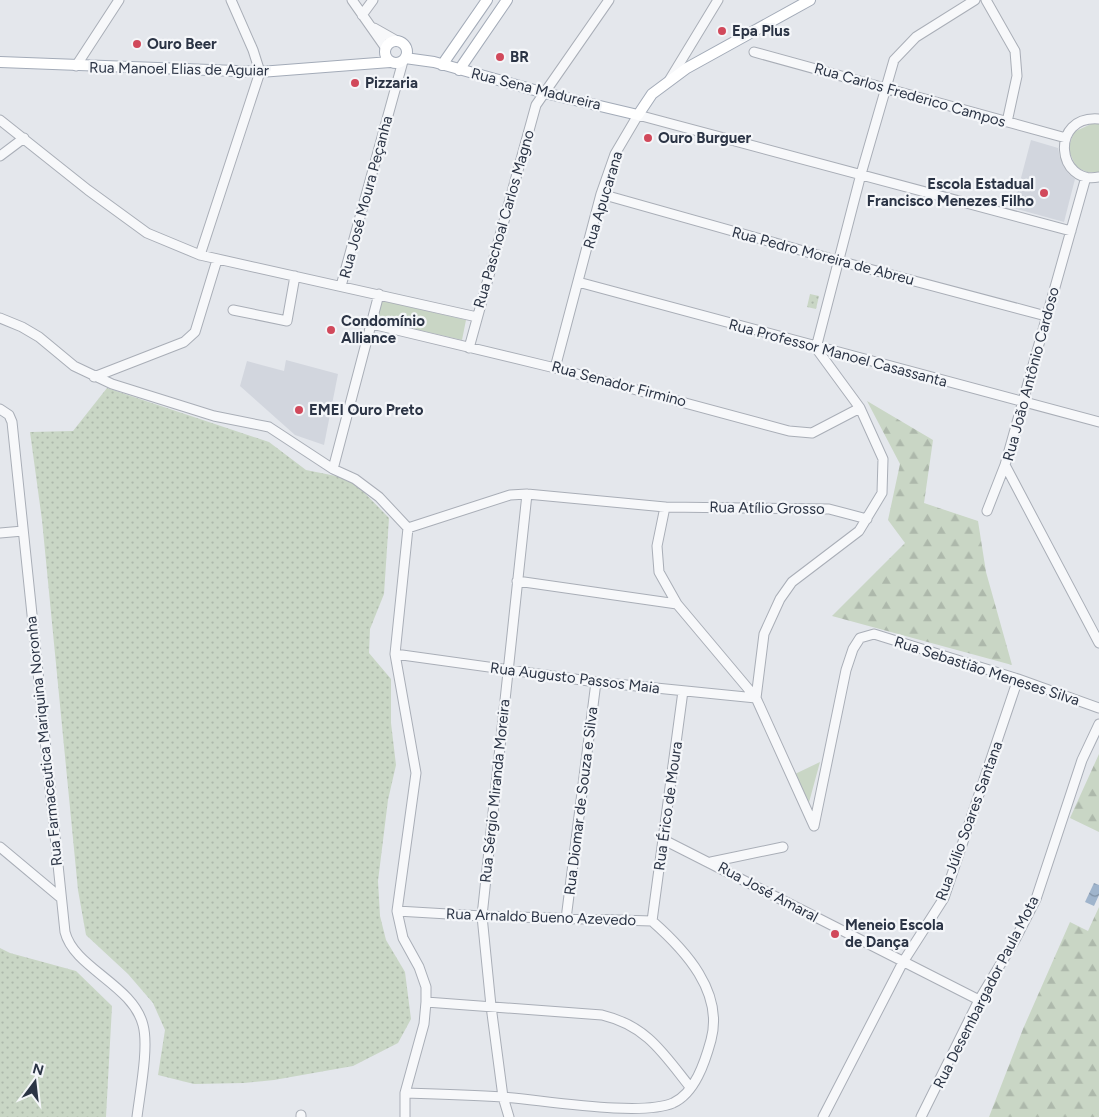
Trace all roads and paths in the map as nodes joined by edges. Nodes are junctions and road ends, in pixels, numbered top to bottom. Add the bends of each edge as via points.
1 (119, 0) edge
2 (231, 0) edge
3 (352, 0) edge
4 (373, 0) edge
5 (487, 0) edge
6 (507, 0) edge
7 (609, 0) edge
8 (718, 0) edge
9 (810, 0) edge
10 (975, 0) edge
11 (986, 0) edge
12 (362, 15) junction
13 (372, 26) junction
14 (397, 40) junction
15 (406, 47) junction
16 (385, 48) junction
17 (754, 52) dead end
18 (398, 61) junction
19 (0, 62) edge
20 (358, 64) junction
21 (438, 64) junction
22 (76, 66) junction
23 (459, 70) junction
24 (260, 72) junction
25 (670, 81) junction
26 (886, 87) junction
27 (545, 93) junction
28 (638, 115) junction
29 (0, 120) edge
30 (1099, 120) edge
31 (1007, 122) junction
32 (24, 138) junction
33 (1066, 138) junction
34 (0, 156) edge
35 (861, 174) junction
36 (1086, 177) junction
37 (1099, 177) edge
38 (601, 194) junction
39 (1071, 231) junction
40 (200, 255) junction
41 (217, 260) junction
42 (839, 261) junction
43 (295, 276) junction
44 (578, 282) junction
45 (342, 286) junction
46 (379, 294) junction
47 (233, 310) dead end
48 (1046, 316) junction
49 (477, 317) junction
50 (0, 318) edge
51 (372, 324) junction
52 (469, 348) junction
53 (816, 348) junction
54 (555, 368) junction
55 (94, 377) junction
56 (1021, 402) junction
57 (0, 408) edge
58 (860, 408) junction
59 (1099, 422) edge
60 (1005, 465) junction
61 (333, 469) junction
62 (527, 494) junction
63 (665, 507) junction
64 (987, 511) dead end
65 (866, 519) junction
66 (408, 528) junction
67 (22, 531) junction
68 (0, 533) edge
69 (517, 581) junction
70 (677, 604) junction
71 (1099, 643) edge
72 (395, 654) junction
73 (509, 670) junction
74 (1018, 679) junction
75 (596, 682) junction
76 (683, 691) junction
77 (756, 698) junction
78 (1099, 708) edge
79 (1099, 724) edge
80 (664, 840) junction
81 (0, 847) edge
82 (783, 847) dead end
83 (711, 862) junction
84 (61, 898) junction
85 (396, 910) junction
86 (482, 916) junction
87 (566, 919) junction
88 (652, 921) junction
89 (903, 962) junction
90 (979, 1000) junction
91 (426, 1002) junction
92 (491, 1006) junction
93 (690, 1087) junction
94 (405, 1093) junction
95 (503, 1097) junction
96 (137, 1117) edge
97 (405, 1117) edge
98 (509, 1117) edge
99 (823, 1117) edge
100 (921, 1117) edge

1 - 22 street
2 - 24 street
3 - 12 street
4 - 12 street
5 - 21 main road
6 - 23 main road
7 - 27 street, Rua Paschoal Carlos Magno
8 - 25 street, Rua Apucarana
9 - 25 main road
10 - 26 street via 916,37 894,60
11 - 31 street via 1015,51 1017,76
12 - 13 street
13 - 14 street
13 - 16 street
14 - 15 main road
14 - 16 main road
15 - 18 main road
15 - 21 main road, Rua Sena Madureira
16 - 18 main road via 385,56
16 - 20 main road, Rua Manoel Elias de Aguiar
17 - 26 street, Rua Carlos Frederico Campos
18 - 20 main road, Rua Manoel Elias de Aguiar
18 - 21 main road, Rua Sena Madureira
18 - 45 street, Rua José Moura Peçanha via 398,78
19 - 22 main road, Rua Manoel Elias de Aguiar
20 - 24 main road, Rua Manoel Elias de Aguiar
21 - 23 main road, Rua Sena Madureira
22 - 24 main road, Rua Manoel Elias de Aguiar
23 - 27 main road, Rua Sena Madureira
24 - 40 street
25 - 28 main road, Rua Apucarana via 652,94
26 - 31 street, Rua Carlos Frederico Campos
26 - 35 street
27 - 28 main road, Rua Sena Madureira
27 - 49 street, Rua Paschoal Carlos Magno via 536,105
28 - 35 street
28 - 38 street, Rua Apucarana via 615,154
29 - 32 street
30 - 33 street via 1084,120 1076,124
31 - 33 street, Rua Carlos Frederico Campos
32 - 34 street
32 - 40 street via 147,233
33 - 36 street via 1064,148 1070,166
35 - 39 street
35 - 42 street
36 - 37 street
36 - 39 street, Rua João Antônio Cardoso
38 - 42 street, Rua Pedro Moreira de Abreu
38 - 44 street, Rua Apucarana
39 - 48 street, Rua João Antônio Cardoso
40 - 41 street
41 - 43 street
41 - 55 street via 195,332 184,342
42 - 48 street, Rua Pedro Moreira de Abreu
42 - 53 street
43 - 45 street
43 - 47 street via 287,321
44 - 53 street, Rua Professor Manoel Casassanta
44 - 54 street, Rua Apucarana
45 - 46 street
46 - 49 street
46 - 51 street
48 - 56 street, Rua João Antônio Cardoso
49 - 52 street, Rua Paschoal Carlos Magno
50 - 55 street via 30,332 74,366
51 - 52 street, Rua Senador Firmino
51 - 61 street
52 - 54 street, Rua Senador Firmino
53 - 56 street, Rua Professor Manoel Casassanta
53 - 58 street
54 - 58 street, Rua Senador Firmino via 789,431 812,432
55 - 61 street via 214,416 269,427
56 - 59 street, Rua Professor Manoel Casassanta
56 - 60 street, Rua João Antônio Cardoso
57 - 67 street, Rua Farmaceutica Mariquina Noronha via 12,422
58 - 65 street via 883,459 882,493
60 - 64 street
60 - 71 street, Rua João Antônio Cardoso
61 - 66 street via 355,479 379,497
62 - 63 street, Rua Atílio Grosso
62 - 66 street, Rua Atílio Grosso via 510,495
62 - 69 street, Rua Sérgio Miranda Moreira
63 - 65 street, Rua Atílio Grosso via 830,509
63 - 70 street via 657,546 659,572
65 - 77 street via 859,531 792,582 780,598 764,634
66 - 72 street
67 - 68 street
67 - 84 street, Rua Farmaceutica Mariquina Noronha
69 - 70 street
69 - 73 street, Rua Sérgio Miranda Moreira
70 - 77 street
72 - 73 street, Rua Augusto Passos Maia
72 - 85 street via 416,773
73 - 75 street, Rua Augusto Passos Maia
73 - 86 street, Rua Sérgio Miranda Moreira
74 - 77 street, Rua Sebastião Meneses Silva via 874,634 860,638 846,670 814,826
74 - 78 street, Rua Sebastião Meneses Silva
74 - 89 street, Rua Júlio Soares Santana via 944,898
75 - 76 street, Rua Augusto Passos Maia
75 - 87 street, Rua Diomar de Souza e Silva
76 - 77 street, Rua Augusto Passos Maia
76 - 80 street, Rua Érico de Moura
79 - 90 street, Rua Desembargador Paula Mota via 1082,760 1036,899
80 - 83 street, Rua José Amaral
80 - 88 street, Rua Érico de Moura
81 - 84 street
82 - 83 street
83 - 89 street, Rua José Amaral
84 - 96 street, Rua Farmaceutica Mariquina Noronha via 67,941 127,997 140,1017 145,1038
85 - 86 street, Rua Arnaldo Bueno Azevedo
85 - 91 street via 403,938 426,987
86 - 87 street, Rua Arnaldo Bueno Azevedo
86 - 92 street, Rua Sérgio Miranda Moreira
87 - 88 street, Rua Arnaldo Bueno Azevedo
88 - 93 street, Rua Arnaldo Bueno Azevedo via 686,955 700,976 712,1006 713,1033
89 - 90 street, Rua José Amaral
89 - 99 street, Rua Júlio Soares Santana
90 - 100 street, Rua Desembargador Paula Mota
91 - 92 street
91 - 94 street via 424,1024
92 - 93 street via 602,1015 627,1023 644,1033
92 - 95 street, Rua Sérgio Miranda Moreira
93 - 95 street, Rua Arnaldo Bueno Azevedo via 674,1102 651,1108
94 - 95 street, Rua Arnaldo Bueno Azevedo
94 - 97 street
95 - 98 street, Rua Sérgio Miranda Moreira

